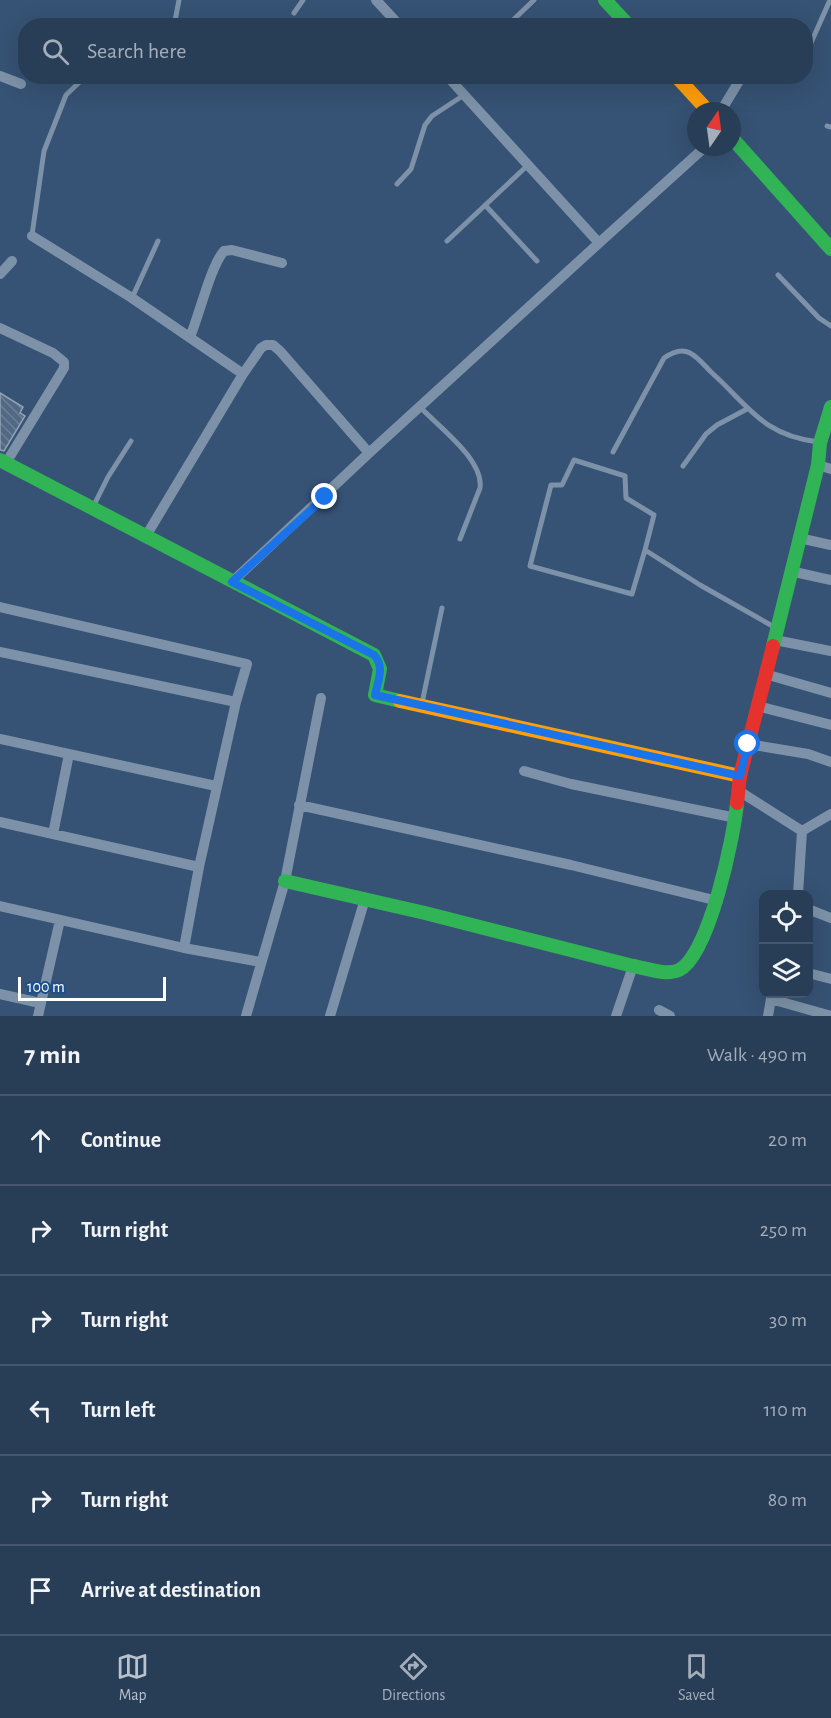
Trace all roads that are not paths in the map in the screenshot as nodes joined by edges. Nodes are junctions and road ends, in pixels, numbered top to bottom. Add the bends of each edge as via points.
1 (179, 0) edge
2 (303, 0) edge
3 (376, 0) edge
4 (534, 0) edge
5 (605, 0) edge
6 (830, 0) edge
7 (294, 13) dead end
8 (176, 18) edge
9 (393, 18) edge
10 (515, 18) edge
11 (622, 18) edge
12 (813, 38) edge
13 (0, 76) edge
14 (18, 83) edge
15 (77, 84) edge
16 (454, 84) edge
17 (683, 84) edge
18 (737, 84) edge
19 (464, 95) junction
20 (700, 102) edge
21 (726, 102) edge
22 (741, 148) edge
23 (695, 156) edge
24 (528, 165) junction
25 (397, 184) dead end
26 (485, 205) junction
27 (32, 236) joint
28 (158, 241) dead end
29 (447, 241) dead end
30 (599, 243) junction
31 (831, 249) edge
32 (12, 261) dead end
33 (537, 261) dead end
34 (282, 262) dead end
35 (0, 274) edge
36 (778, 275) dead end
37 (132, 298) junction
38 (831, 326) edge
39 (0, 328) edge
40 (190, 337) junction
41 (243, 374) junction
42 (420, 407) junction
43 (831, 407) edge
44 (747, 409) junction
45 (131, 441) dead end
46 (820, 443) junction
47 (613, 452) dead end
48 (369, 453) junction
49 (3, 461) edge
50 (683, 466) dead end
51 (825, 467) edge
52 (93, 508) junction
53 (146, 536) junction
54 (799, 538) junction
55 (460, 539) dead end
56 (831, 545) edge
57 (645, 550) junction
58 (790, 571) junction
59 (831, 580) edge
60 (232, 582) junction
61 (0, 606) edge
62 (442, 608) dead end
63 (776, 634) junction
64 (831, 651) edge
65 (0, 652) edge
66 (765, 674) junction
67 (831, 693) edge
68 (321, 698) dead end
69 (236, 702) junction
70 (422, 705) junction
71 (757, 706) junction
72 (831, 725) edge
73 (0, 739) edge
74 (748, 744) junction
75 (69, 754) junction
76 (831, 762) edge
77 (524, 771) dead end
78 (740, 776) junction
79 (216, 786) junction
80 (739, 791) junction
81 (299, 805) junction
82 (831, 814) edge
83 (736, 818) junction
84 (0, 822) edge
85 (802, 831) junction
86 (53, 834) junction
87 (200, 867) junction
88 (285, 881) junction
89 (798, 890) edge
90 (364, 899) junction
91 (718, 901) junction
92 (0, 906) edge
93 (813, 911) edge
94 (831, 918) edge
95 (60, 920) junction
96 (184, 948) junction
97 (261, 962) junction
98 (633, 966) junction
99 (813, 974) edge
100 (831, 979) edge
101 (0, 994) edge
102 (771, 998) edge
103 (777, 998) edge
104 (40, 1003) junction
105 (659, 1010) dead end
106 (38, 1016) edge
107 (246, 1016) edge
108 (330, 1016) edge
109 (616, 1016) edge
110 (670, 1016) edge
111 (768, 1016) edge
112 (831, 1016) edge

1 - 8 lane
2 - 7 lane
3 - 9 street
4 - 10 lane
5 - 11 street
6 - 12 lane
13 - 14 street
15 - 27 lane via 66,94 44,151
16 - 19 street
17 - 20 street
18 - 21 street
19 - 24 street
19 - 25 lane via 425,125 411,169
22 - 31 street
23 - 30 street
24 - 26 lane
24 - 30 street
26 - 29 lane
26 - 33 lane
27 - 37 street
28 - 37 lane
30 - 42 street
32 - 35 street
34 - 40 street via 232,249 224,251
36 - 38 lane
37 - 40 street
39 - 49 street via 64,362 64,368
40 - 41 street
41 - 48 street via 261,348 273,345
41 - 53 street
42 - 48 street
42 - 55 lane via 479,472 480,488
43 - 46 street
44 - 46 lane via 776,431
44 - 47 lane via 690,352 671,353 664,358
44 - 50 lane via 706,434
45 - 52 lane
46 - 51 street
48 - 60 street
49 - 52 street
51 - 54 street
52 - 53 street
53 - 60 street
54 - 56 street
54 - 58 street
57 - 57 lane via 632,594 530,566 552,484 562,485 574,460 625,476 626,498 654,514
57 - 63 lane
58 - 59 street
58 - 63 street
60 - 70 street via 374,655 381,666 375,695
61 - 69 street via 247,664
62 - 70 lane
63 - 64 street
63 - 66 street
65 - 69 street
66 - 67 street
66 - 71 street
68 - 81 street
69 - 79 street
70 - 78 street
71 - 72 street
71 - 74 street
73 - 75 street
74 - 76 street
74 - 78 street
75 - 79 street
75 - 86 street
77 - 83 street
78 - 80 street
79 - 87 street
80 - 83 street
80 - 85 street
81 - 88 street
81 - 91 street
82 - 85 street
83 - 91 street
84 - 86 street
85 - 89 street
86 - 87 street
87 - 96 street
88 - 90 street
88 - 97 street
90 - 98 street
90 - 108 street
91 - 98 street via 696,950 679,970
92 - 95 street
93 - 94 street
95 - 96 street
95 - 104 street
96 - 97 street
97 - 107 street
98 - 109 street
99 - 100 street
101 - 104 street
102 - 111 street
103 - 112 street
104 - 106 street
105 - 110 street

